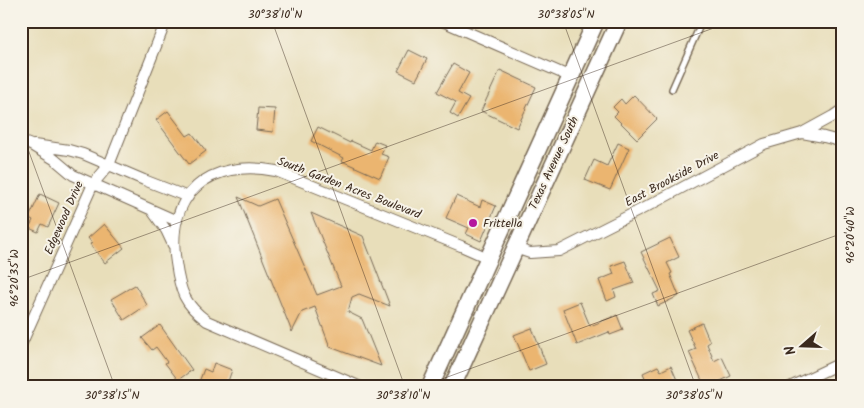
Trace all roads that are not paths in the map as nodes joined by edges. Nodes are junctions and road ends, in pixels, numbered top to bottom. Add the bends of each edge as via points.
1 (166, 21) edge
2 (442, 21) edge
3 (596, 21) edge
4 (619, 21) edge
5 (702, 21) edge
6 (571, 77) junction
7 (672, 89) dead end
8 (843, 109) edge
9 (802, 133) junction
10 (843, 142) edge
11 (26, 143) edge
12 (109, 165) junction
13 (92, 184) junction
14 (188, 197) junction
15 (151, 210) junction
16 (176, 221) junction
17 (173, 246) junction
18 (515, 248) junction
19 (488, 258) junction
20 (21, 345) edge
21 (843, 362) edge
22 (453, 384) edge
23 (361, 387) edge
24 (430, 387) edge
25 (790, 387) edge

1 - 12 street, Edgewood Drive
2 - 6 street
3 - 6 main road, Texas Avenue South
4 - 18 main road, Texas Avenue South
5 - 7 lane
6 - 19 main road, Texas Avenue South
8 - 9 street
9 - 10 street, East Brookside Drive
9 - 18 street, East Brookside Drive via 764,144 559,251 530,253
11 - 12 street via 69,150
11 - 13 street
12 - 13 street, Edgewood Drive
12 - 14 street
13 - 15 street
13 - 20 street, Edgewood Drive
14 - 16 street, South Garden Acres Boulevard
14 - 19 street, South Garden Acres Boulevard via 205,179 219,173 263,168
15 - 16 street
15 - 17 street via 159,218
16 - 17 street, South Garden Acres Boulevard
17 - 23 street via 184,298 207,322
18 - 22 main road, Texas Avenue South
19 - 22 main road via 494,270 452,363
19 - 24 main road, Texas Avenue South
21 - 25 street

